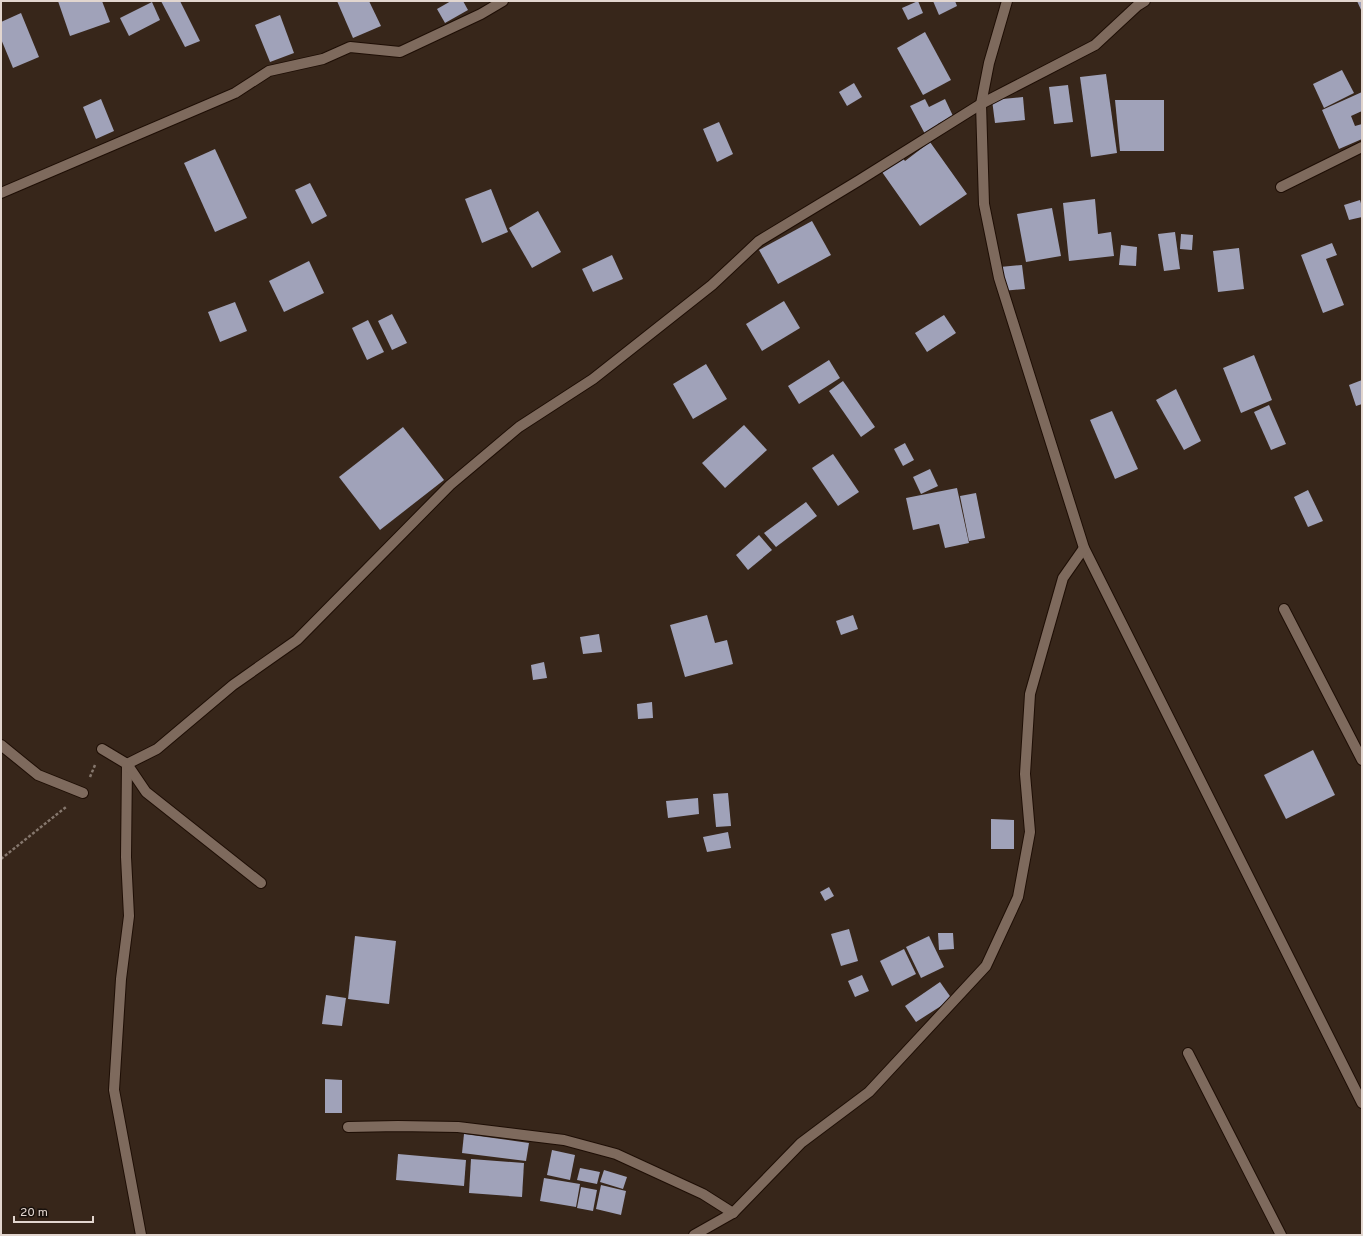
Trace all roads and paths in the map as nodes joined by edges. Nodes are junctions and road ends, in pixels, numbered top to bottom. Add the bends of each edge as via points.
1 (502, 1) edge
2 (1007, 1) edge
3 (1145, 1) edge
4 (981, 104) junction
5 (1362, 147) edge
6 (1281, 187) dead end
7 (1, 193) edge
8 (1084, 548) junction
9 (1284, 609) dead end
10 (1, 745) edge
11 (102, 749) joint
12 (1362, 760) edge
13 (127, 764) junction
14 (83, 793) junction
15 (1, 859) edge
16 (261, 883) dead end
17 (1188, 1053) dead end
18 (1362, 1104) edge
19 (348, 1127) dead end
20 (734, 1213) junction
21 (141, 1235) edge
22 (694, 1235) edge
23 (1281, 1235) edge

1 - 7 street via 481,14 400,52 350,47 323,59 269,71 235,93
2 - 4 street via 989,63
3 - 4 street via 1095,45
4 - 8 street via 984,204 999,278
4 - 13 street via 759,241 712,284 594,379 519,426 450,485 297,640 233,685 157,749
5 - 6 street
8 - 18 street
8 - 20 street via 1063,578 1030,694 1025,774 1030,832 1018,896 986,966 869,1092 801,1142
9 - 12 street
10 - 14 street via 38,775
11 - 13 street
11 - 14 path
13 - 16 street via 146,792
13 - 21 street via 126,857 129,916 121,979 114,1090
14 - 15 path
17 - 23 street
19 - 20 street via 458,1127 564,1140 616,1154 703,1194
20 - 22 street

